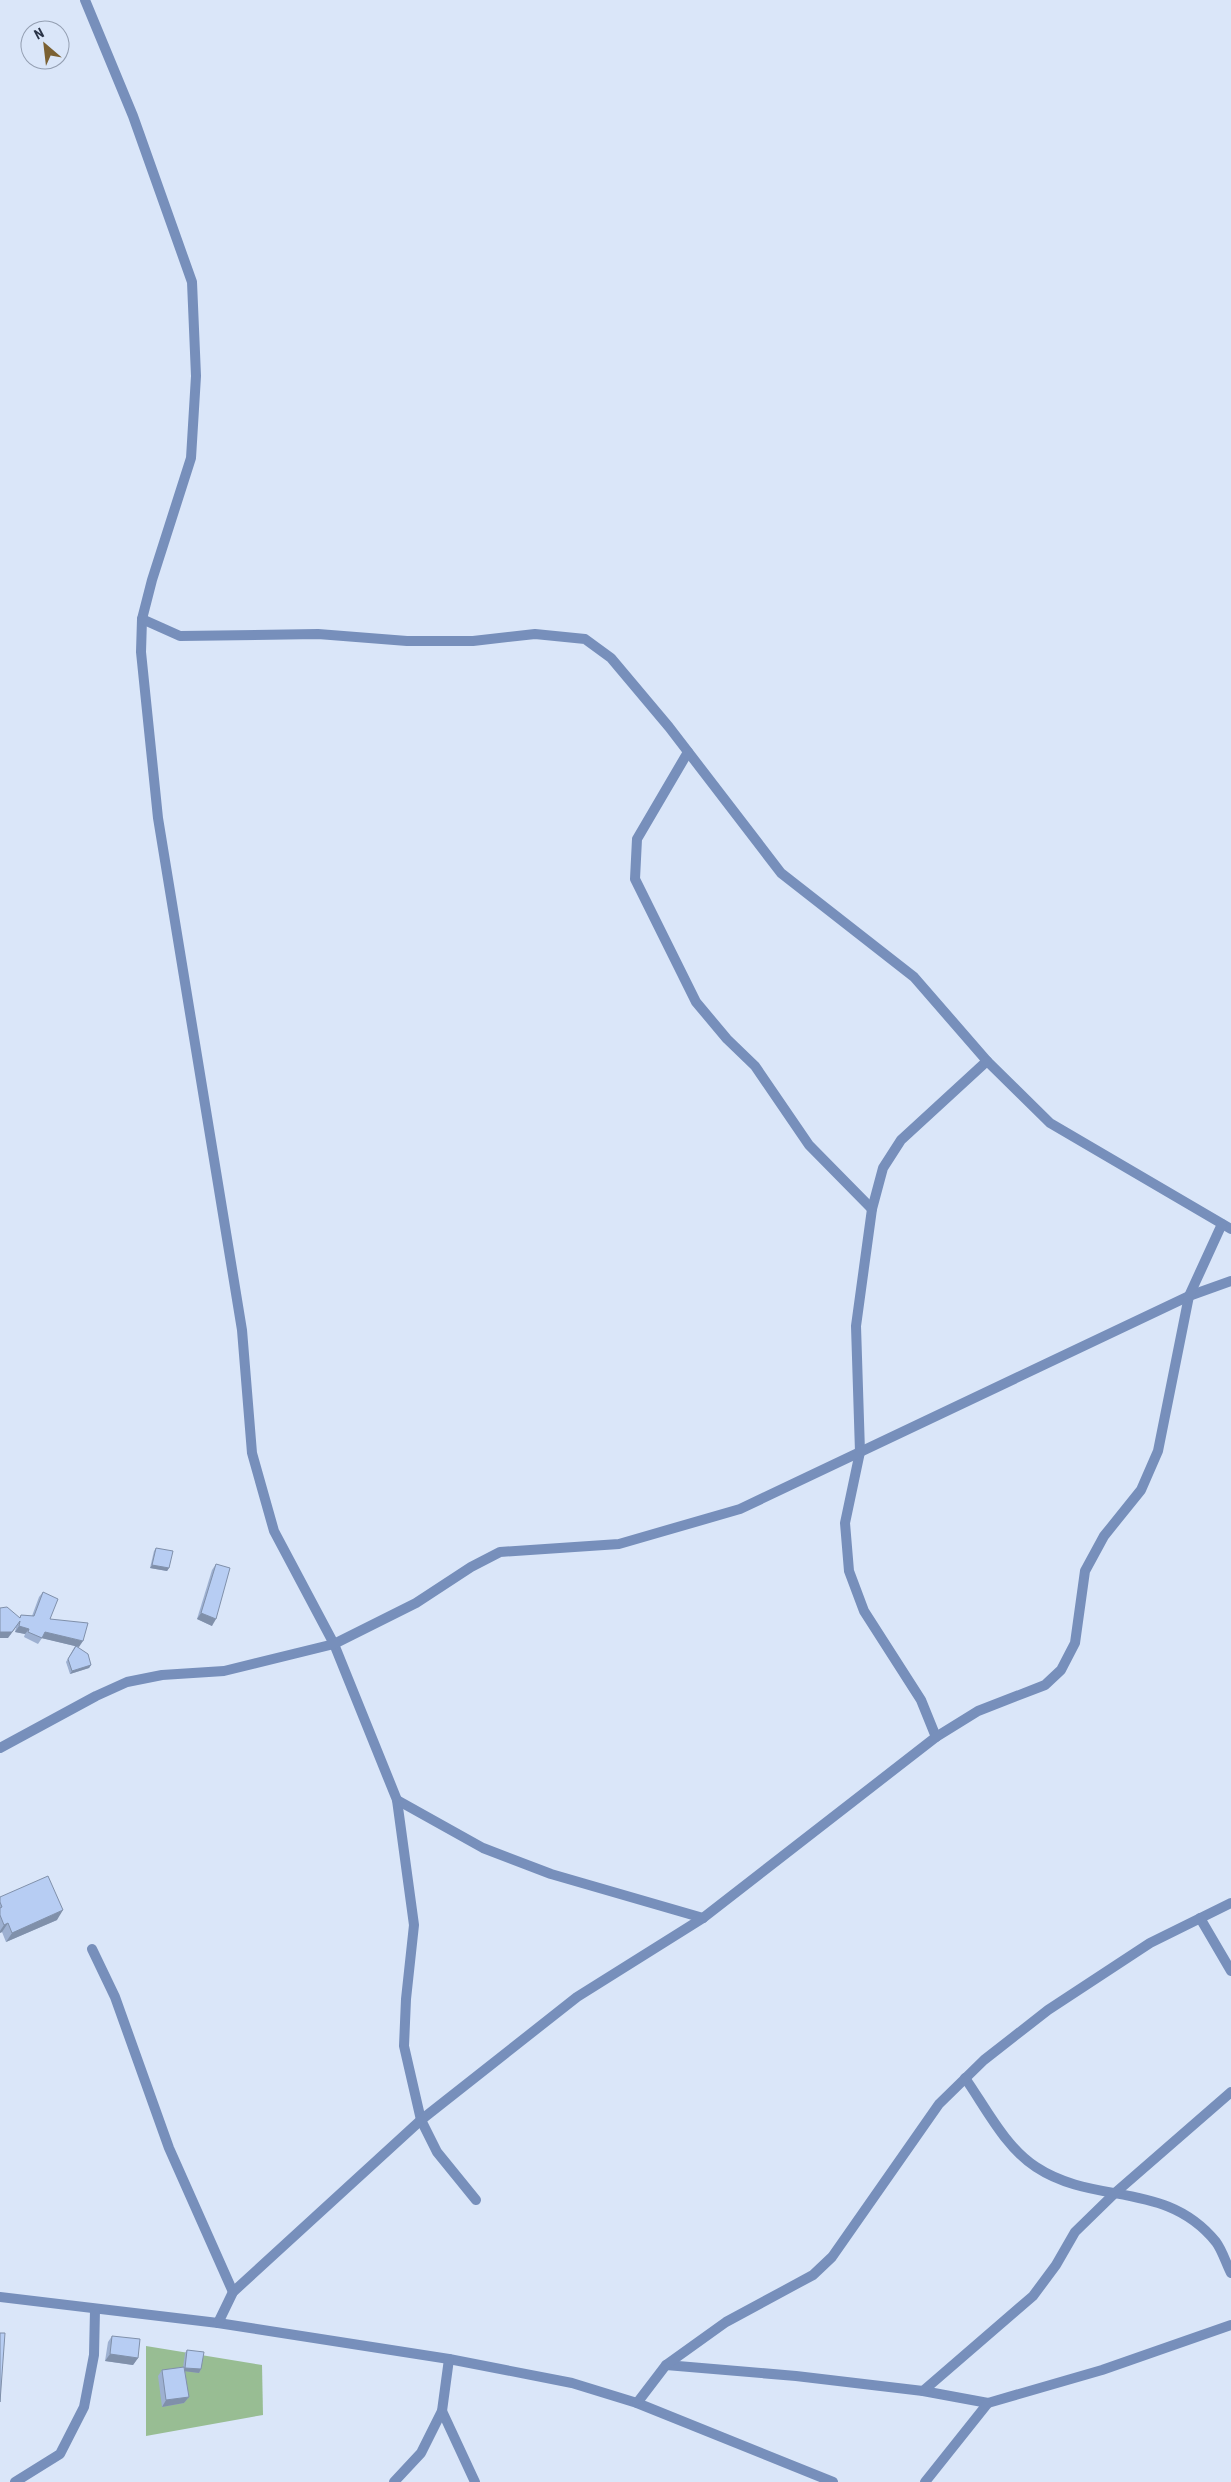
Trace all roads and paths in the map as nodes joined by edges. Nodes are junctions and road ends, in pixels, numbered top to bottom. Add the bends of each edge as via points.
1 (85, 0) edge
2 (142, 619) junction
3 (688, 752) junction
4 (987, 1061) junction
5 (872, 1209) junction
6 (1226, 1227) edge
7 (1231, 1280) edge
8 (1189, 1296) junction
9 (860, 1452) junction
10 (334, 1644) junction
11 (936, 1737) junction
12 (0, 1748) edge
13 (397, 1800) junction
14 (1231, 1903) edge
15 (703, 1918) junction
16 (1200, 1918) junction
17 (92, 1949) dead end
18 (1231, 1971) edge
19 (965, 2078) junction
20 (1231, 2092) edge
21 (421, 2120) junction
22 (1115, 2193) junction
23 (476, 2200) dead end
24 (1231, 2273) edge
25 (232, 2292) junction
26 (0, 2297) edge
27 (95, 2310) junction
28 (218, 2323) junction
29 (1231, 2325) edge
30 (449, 2359) junction
31 (666, 2365) junction
32 (923, 2391) junction
33 (638, 2403) junction
34 (988, 2403) junction
35 (442, 2411) junction
36 (15, 2482) edge
37 (394, 2482) edge
38 (475, 2482) edge
39 (833, 2482) edge
40 (925, 2482) edge

1 - 2 street via 133,116 192,282 196,376 190,458
2 - 3 street via 180,636 318,634 407,641 473,641 535,634 585,639 611,658
2 - 10 street via 141,652 158,818 242,1330 252,1453 274,1531
3 - 4 street via 781,872 914,977
3 - 5 street via 637,839 635,879 696,1002 726,1039 755,1066 809,1144
4 - 5 street via 901,1140 883,1168
4 - 6 street via 1050,1122
5 - 9 street via 856,1326
6 - 8 street
7 - 8 street
8 - 9 street
8 - 11 street via 1158,1451 1141,1490 1104,1536 1085,1571 1075,1643 1061,1670 1045,1685 978,1711
9 - 10 street via 740,1509 619,1544 500,1552 416,1603
9 - 11 street via 845,1522 849,1571 864,1611 921,1700
10 - 12 street via 224,1671 162,1675 127,1682
10 - 13 street
11 - 15 street
13 - 15 street via 483,1848 551,1874
13 - 21 street via 414,1925 404,2046
14 - 16 street
15 - 21 street via 577,1997
16 - 18 street
16 - 19 street via 1150,1944 1048,2010
17 - 25 street via 115,1997 169,2148
19 - 22 street via 1015,2149 1036,2167 1069,2184
19 - 31 street via 939,2104 832,2257 813,2274 726,2322
20 - 22 street
21 - 23 street via 437,2152
21 - 25 street
22 - 24 street via 1170,2206 1188,2216 1216,2243
22 - 32 street via 1075,2232 1033,2296
25 - 28 street
26 - 27 street
27 - 28 street
27 - 36 street via 94,2355 84,2407 60,2454
28 - 30 street
29 - 34 street via 1102,2370
30 - 33 street via 572,2383
30 - 35 street
31 - 32 street
31 - 33 street
32 - 34 street
33 - 39 street
34 - 40 street
35 - 37 street via 421,2453
35 - 38 street

